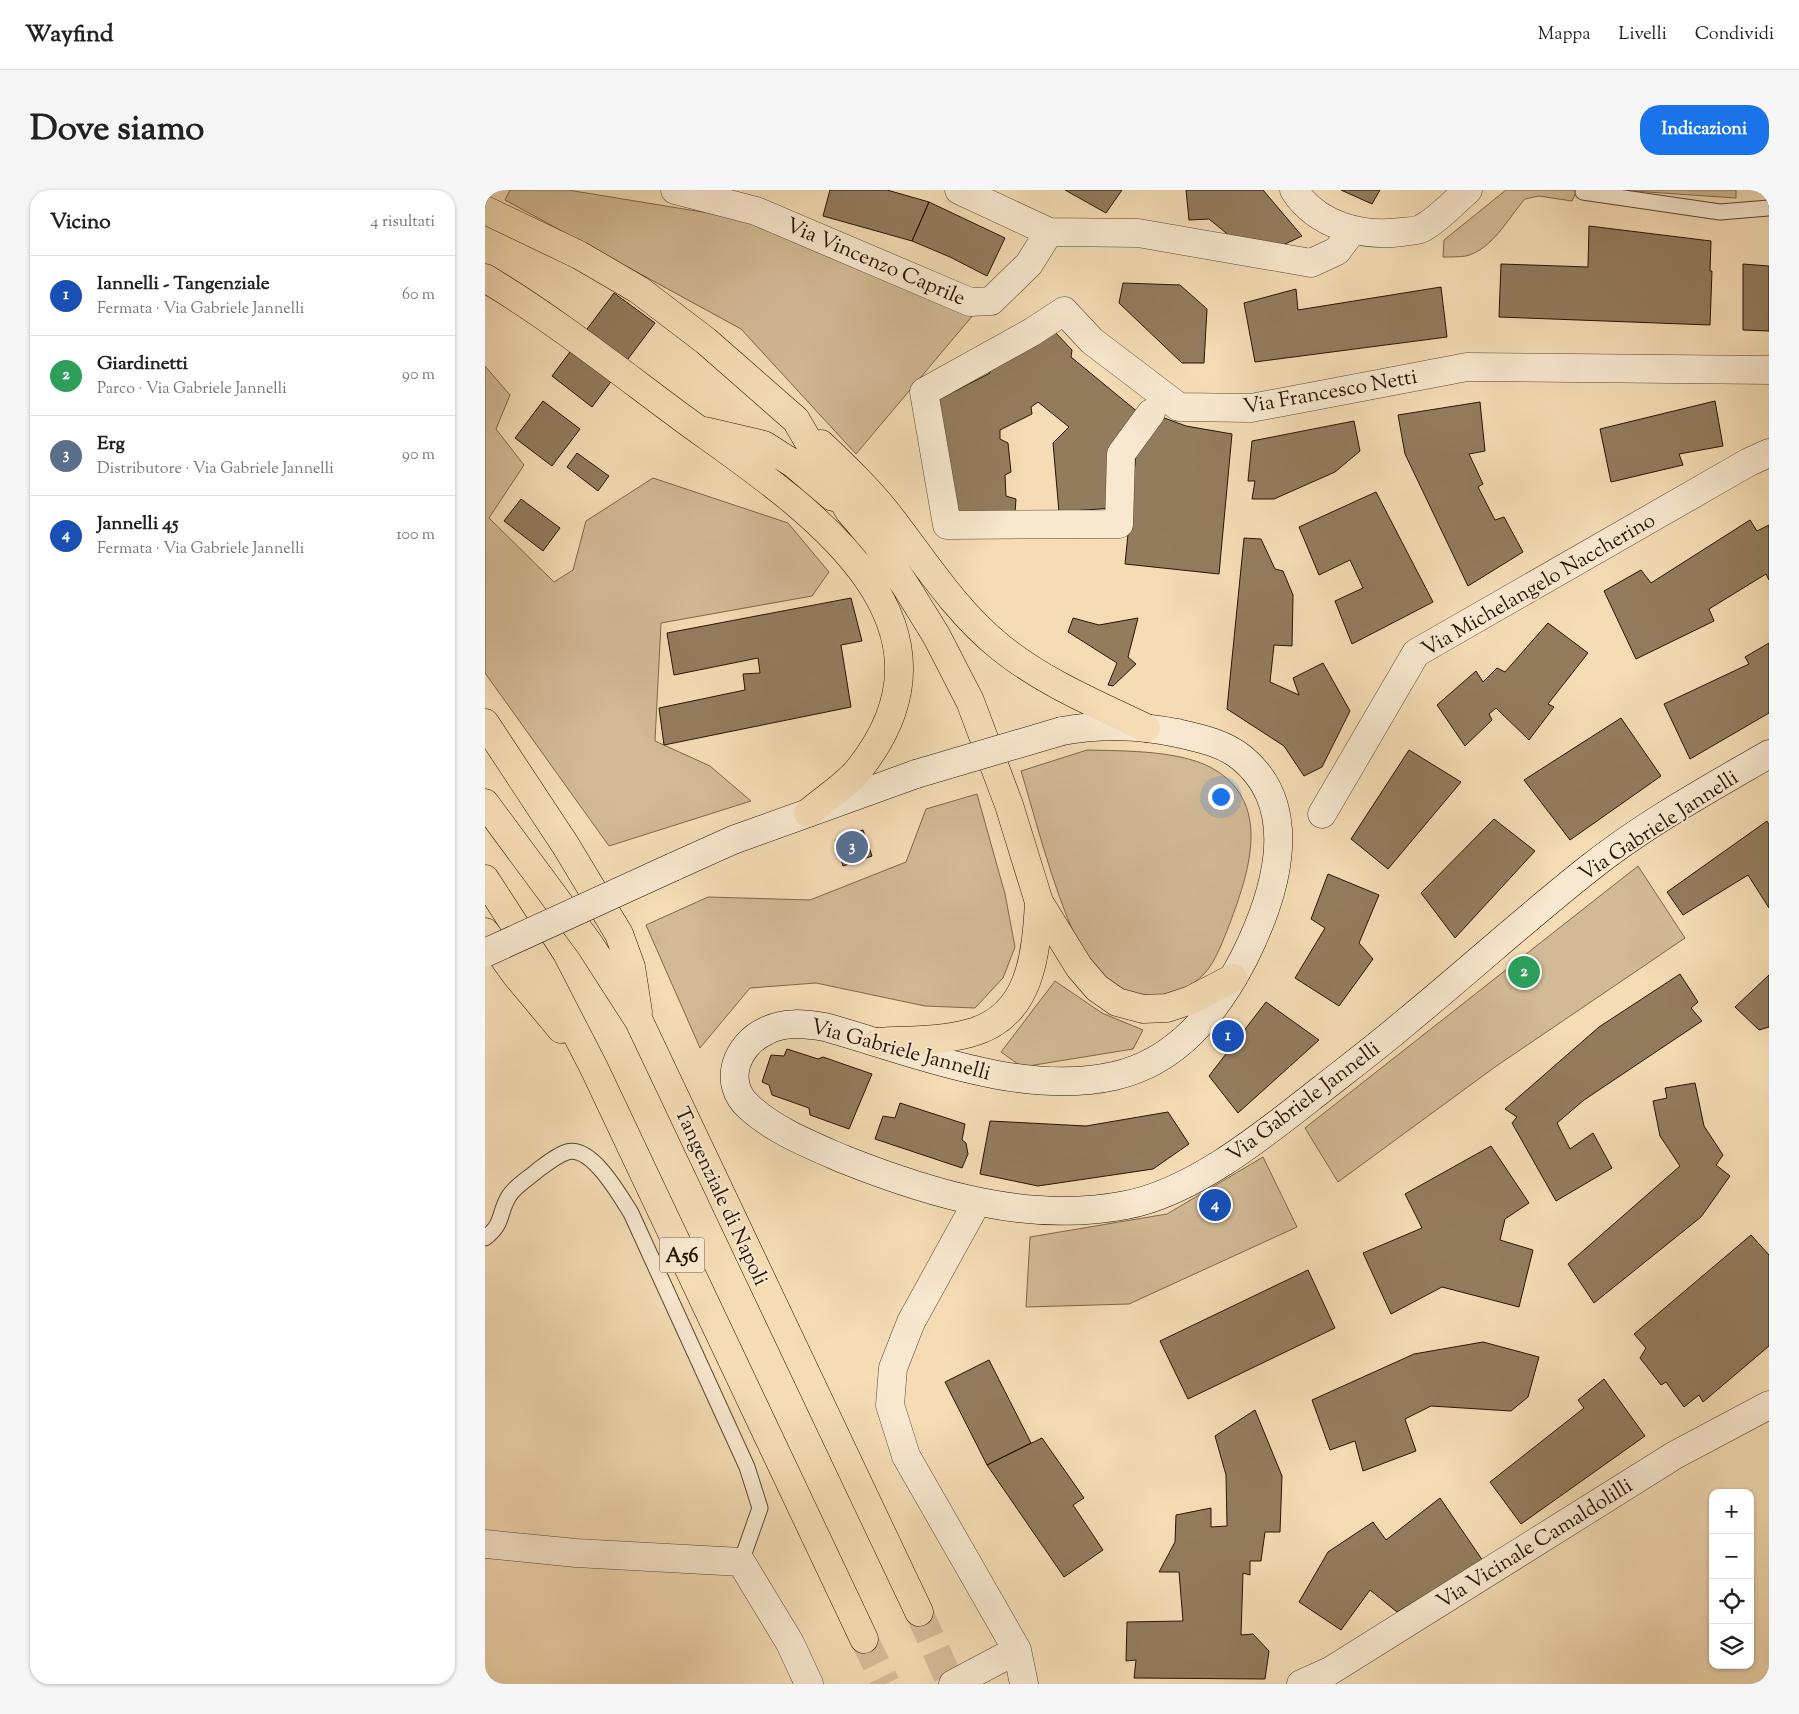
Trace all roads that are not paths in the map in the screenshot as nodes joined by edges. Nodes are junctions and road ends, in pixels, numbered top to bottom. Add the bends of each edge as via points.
1 (675, 190) edge
2 (959, 190) edge
3 (1294, 190) edge
4 (1468, 190) edge
5 (1583, 192) dead end
6 (1769, 208) edge
7 (485, 210) edge
8 (1352, 231) junction
9 (1049, 232) junction
10 (485, 278) edge
11 (497, 290) edge
12 (1769, 370) edge
13 (1151, 413) dead end
14 (796, 420) junction
15 (699, 430) junction
16 (1769, 453) edge
17 (849, 511) junction
18 (485, 723) edge
19 (1146, 728) junction
20 (1769, 754) edge
21 (485, 803) edge
22 (808, 813) junction
23 (1322, 814) dead end
24 (485, 879) edge
25 (1039, 902) junction
26 (485, 932) edge
27 (485, 953) edge
28 (1233, 978) junction
29 (639, 1021) junction
30 (878, 1042) junction
31 (594, 1068) junction
32 (977, 1202) junction
33 (485, 1238) edge
34 (1769, 1405) edge
35 (485, 1544) edge
36 (741, 1562) junction
37 (919, 1612) tunnel mouth
38 (864, 1639) tunnel mouth
39 (1017, 1650) junction
40 (809, 1684) edge
41 (953, 1684) edge
42 (1024, 1684) edge
43 (1301, 1684) edge

1 - 9 street, Via Vincenzo Caprile via 756,211 970,302 991,301 1029,264
2 - 9 street
3 - 8 street via 1303,203 1329,221
4 - 8 street via 1423,228 1382,234
5 - 6 lane via 1720,212
7 - 14 highway via 579,255 639,290 706,341
8 - 9 street via 1337,251 1311,263 1138,233
10 - 11 highway
11 - 15 highway
12 - 13 street, Via Francesco Netti via 1467,367 1251,408 1179,407 1092,341 1064,311 924,392 947,525 1119,524 1121,454
14 - 17 highway
14 - 19 highway via 853,475 886,512 951,598 1000,647 1033,671
15 - 17 highway via 764,445 794,464
15 - 22 highway via 786,494 825,528 863,570 884,603 897,644 900,682 892,715 876,746 859,770
16 - 23 street, Via Michelangelo Naccherino via 1416,653
17 - 25 highway via 905,585 970,701 1009,805
18 - 29 highway via 619,934 631,967
19 - 22 street, Via Gabriele Jannelli, bridge via 1097,725 1063,731 915,774
19 - 28 street, Via Gabriele Jannelli via 1208,740 1242,758 1263,782 1274,807 1280,838 1277,870 1255,935
20 - 32 street, Via Gabriele Jannelli via 1656,822 1590,867 1405,1024 1268,1131 1218,1165 1168,1192 1127,1205 1045,1210
21 - 29 highway, Tangenziale di Napoli via 590,945
22 - 27 street, Via Gabriele Jannelli, bridge via 673,866
24 - 31 highway, A56 via 542,967
25 - 28 highway via 1079,967 1097,988 1117,1002 1143,1009 1167,1008 1191,1000
25 - 30 highway via 1031,971 1022,993 1006,1012 989,1025 970,1033
26 - 31 highway via 516,975
28 - 30 street, Via Gabriele Jannelli via 1207,1018 1185,1040 1160,1058 1114,1076 1057,1082 1027,1080 961,1066
29 - 37 highway, Tangenziale di Napoli
30 - 32 street, Via Gabriele Jannelli via 803,1023 767,1030 751,1041 739,1057 734,1073 735,1086 750,1109 813,1146 922,1188
31 - 38 highway, A56
32 - 39 street via 911,1322 893,1368 890,1405 905,1456
33 - 36 lane via 496,1230 509,1195 546,1164 567,1152 589,1158 610,1181 631,1213 747,1468 760,1508
34 - 43 street, Via Vicinale Camaldolilli via 1675,1455 1330,1672
35 - 36 street via 576,1553
36 - 40 street via 790,1643
39 - 41 street
39 - 42 street

